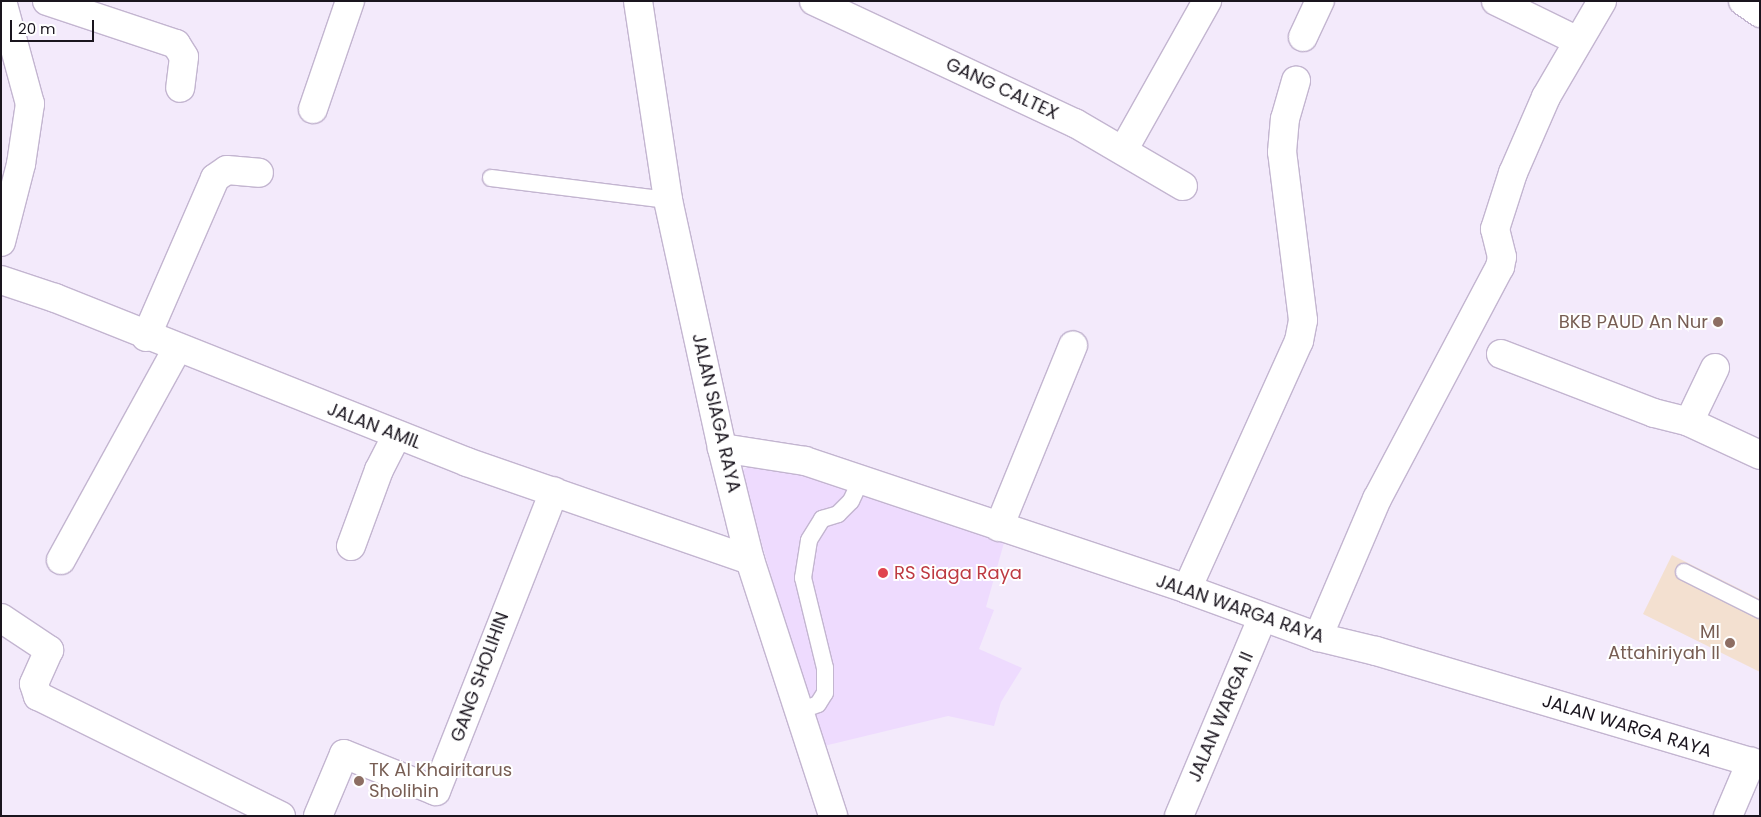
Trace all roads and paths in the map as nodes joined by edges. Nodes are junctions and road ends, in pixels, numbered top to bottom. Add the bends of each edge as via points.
1 (2, 1) edge
2 (47, 1) edge
3 (350, 1) edge
4 (638, 1) edge
5 (814, 1) edge
6 (1207, 1) edge
7 (1320, 1) edge
8 (1496, 1) edge
9 (1602, 1) edge
10 (1743, 1) edge
11 (1760, 13) edge
12 (1303, 37) dead end
13 (1578, 41) junction
14 (1296, 81) dead end
15 (180, 88) dead end
16 (313, 109) dead end
17 (1124, 149) junction
18 (259, 173) dead end
19 (491, 178) dead end
20 (1183, 186) dead end
21 (668, 200) junction
22 (1, 242) edge
23 (1, 280) edge
24 (146, 337) junction
25 (1073, 346) dead end
26 (177, 349) junction
27 (1501, 354) dead end
28 (1715, 368) dead end
29 (1689, 422) junction
30 (397, 435) junction
31 (722, 448) junction
32 (1760, 454) edge
33 (861, 480) junction
34 (554, 491) junction
35 (999, 527) junction
36 (351, 546) dead end
37 (61, 560) dead end
38 (750, 560) junction
39 (1684, 572) dead end
40 (1187, 589) junction
41 (1760, 610) edge
42 (1, 618) edge
43 (1262, 618) junction
44 (1318, 637) junction
45 (799, 710) junction
46 (1755, 763) edge
47 (281, 816) edge
48 (318, 816) edge
49 (833, 816) edge
50 (1179, 816) edge
51 (1728, 816) edge

1 - 22 street via 30,104 23,155
2 - 15 street via 176,44 184,57
3 - 16 street
4 - 21 street, JALAN SIAGA RAYA
5 - 17 street, GANG CALTEX
6 - 17 street
7 - 12 street
8 - 13 street
9 - 13 street
10 - 11 street
13 - 44 street via 1534,121 1502,204 1495,229 1501,250 1500,267 1378,499
14 - 40 street via 1285,119 1282,152 1303,320 1298,341
17 - 20 street, GANG CALTEX
18 - 24 street via 227,170 215,178
19 - 21 lane
21 - 31 street, JALAN SIAGA RAYA
23 - 24 street, JALAN AMIL via 55,298
24 - 26 street, JALAN AMIL
25 - 35 street
26 - 30 street, JALAN AMIL
26 - 37 street
27 - 29 street via 1654,413
28 - 29 street
29 - 32 street
30 - 34 street, JALAN AMIL
30 - 36 street via 379,470
31 - 33 street, JALAN WARGA RAYA via 805,461
31 - 38 street, JALAN SIAGA RAYA
33 - 35 street, JALAN WARGA RAYA
33 - 45 lane via 851,501 838,514 822,519 809,540 803,578 824,668 825,692 818,704
34 - 38 street, JALAN AMIL
34 - 48 street, GANG SHOLIHIN via 437,789 432,792 344,754
35 - 40 street, JALAN WARGA RAYA
38 - 45 street, JALAN SIAGA RAYA
39 - 41 lane
40 - 43 street, JALAN WARGA RAYA
42 - 47 street via 49,650 34,684 38,696
43 - 44 street, JALAN WARGA RAYA
43 - 50 street, JALAN WARGA II
44 - 46 street, JALAN WARGA RAYA via 1376,651
45 - 49 street, JALAN SIAGA RAYA
46 - 51 street

